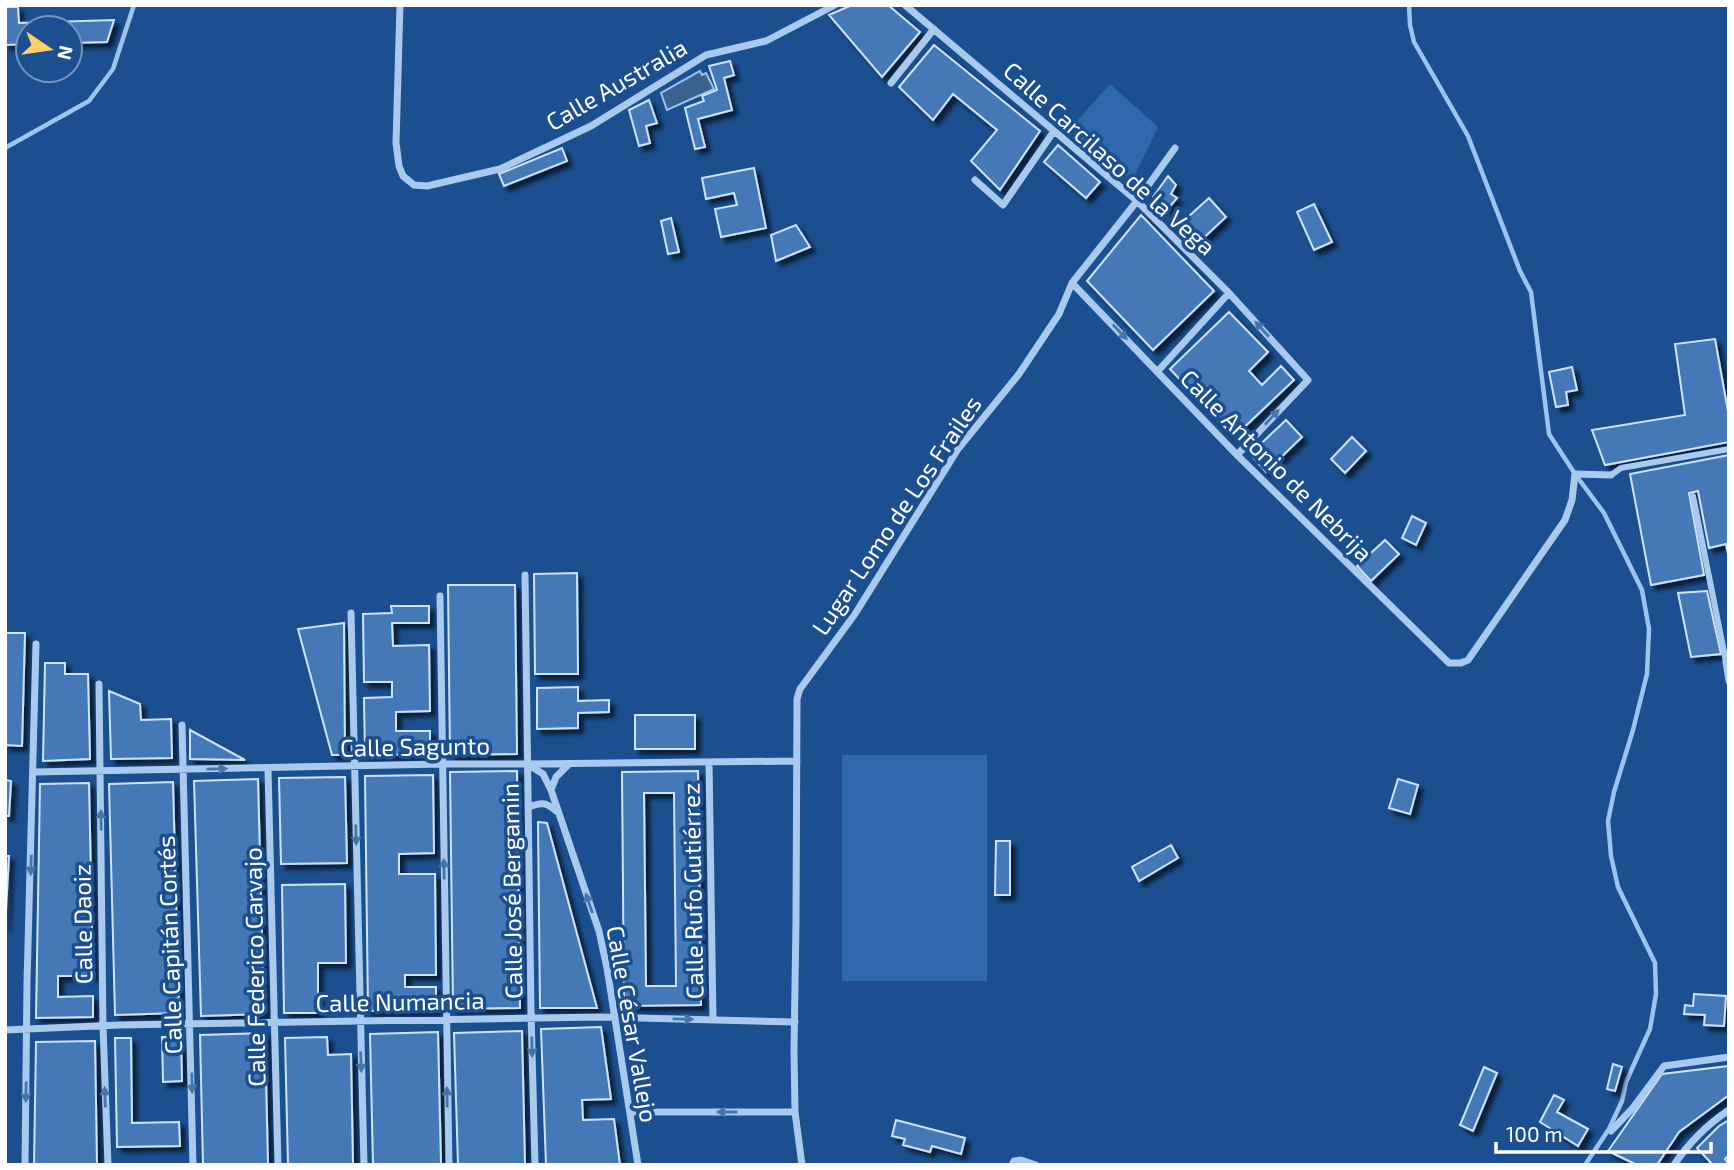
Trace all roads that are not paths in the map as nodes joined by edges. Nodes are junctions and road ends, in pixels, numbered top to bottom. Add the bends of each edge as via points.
1 (400, 5) edge
2 (835, 5) edge
3 (905, 5) edge
4 (933, 29) junction
5 (891, 83) dead end
6 (1054, 131) junction
7 (1175, 148) dead end
8 (975, 180) dead end
9 (1137, 201) junction
10 (1073, 283) junction
11 (1229, 293) junction
12 (1157, 372) junction
13 (1729, 449) edge
14 (1237, 455) junction
15 (1611, 475) joint
16 (1693, 496) dead end
17 (525, 575) dead end
18 (440, 596) dead end
19 (351, 613) dead end
20 (36, 644) dead end
21 (1726, 662) joint
22 (1729, 681) edge
23 (99, 684) dead end
24 (182, 724) dead end
25 (797, 761) junction
26 (709, 762) junction
27 (443, 764) junction
28 (528, 764) junction
29 (569, 764) junction
30 (355, 766) junction
31 (268, 769) junction
32 (183, 770) junction
33 (100, 771) junction
34 (34, 772) junction
35 (551, 790) junction
36 (529, 807) junction
37 (557, 812) junction
38 (615, 1017) junction
39 (531, 1018) junction
40 (446, 1019) junction
41 (713, 1020) junction
42 (359, 1021) junction
43 (795, 1022) junction
44 (275, 1023) junction
45 (190, 1024) junction
46 (103, 1026) junction
47 (26, 1028) junction
48 (5, 1030) edge
49 (1729, 1057) edge
50 (1729, 1110) edge
51 (630, 1112) junction
52 (795, 1112) junction
53 (1611, 1131) dead end
54 (25, 1165) edge
55 (108, 1165) edge
56 (193, 1165) edge
57 (278, 1165) edge
58 (363, 1165) edge
59 (449, 1165) edge
60 (535, 1165) edge
61 (638, 1165) edge
62 (802, 1165) edge
63 (1012, 1165) edge
64 (1036, 1165) edge
65 (1674, 1165) edge

1 - 2 street, Calle Australia via 399,166 414,185 427,186 500,169 591,126 706,55 766,41
3 - 4 street, Calle Carcilaso de la Vega
4 - 5 street
4 - 6 street, Calle Carcilaso de la Vega
6 - 8 street via 1003,205
6 - 9 street, Calle Carcilaso de la Vega
7 - 9 street, Lugar Lomo de Los Frailes
9 - 10 street, Lugar Lomo de Los Frailes
9 - 11 street, Calle Carcilaso de la Vega
10 -> 12 street, Calle Antonio de Nebrija
10 - 25 street, Lugar Lomo de Los Frailes via 1059,314 958,449 855,614 800,689
11 - 12 street
14 -> 11 street, Calle Carcilaso de la Vega via 1308,380
12 - 14 street, Calle Antonio de Nebrija
13 - 15 street via 1621,468
14 - 15 street, Calle Antonio de Nebrija via 1449,663 1468,660 1565,520 1575,474
16 - 21 street
17 - 28 street, Calle José Bergamin
18 - 27 street
19 - 30 street
20 - 34 street
21 - 22 street
23 - 33 street, Calle Daoiz
24 - 32 street, Calle Capitán Cortés
25 - 26 street, Calle Sagunto
25 - 43 street
26 - 29 street, Calle Sagunto
26 - 41 street, Calle Rufo Gutiérrez
27 - 28 street, Calle Sagunto
27 - 30 street, Calle Sagunto
40 -> 27 street
28 - 29 street, Calle Sagunto
28 - 35 street, Calle César Vallejo via 543,774
28 - 36 street, Calle José Bergamin
29 - 35 street
30 - 31 street, Calle Sagunto
30 -> 42 street
32 -> 31 street, Calle Sagunto
31 - 44 street, Calle Federico Carvajo
32 - 33 street, Calle Sagunto
32 - 45 street, Calle Capitán Cortés
33 - 34 street, Calle Sagunto
46 -> 33 street, Calle Daoiz
34 -> 47 street
35 - 37 street, Calle César Vallejo
36 - 37 street via 540,802
36 - 39 street, Calle José Bergamin
38 -> 37 street, Calle César Vallejo via 599,931
38 - 39 street, Calle Numancia
38 -> 41 street, Calle Numancia
38 - 51 street, Calle César Vallejo
39 - 40 street, Calle Numancia
39 -> 60 street, Calle José Bergamin
40 - 42 street, Calle Numancia
59 -> 40 street
41 - 43 street, Calle Numancia
42 - 44 street, Calle Numancia
42 -> 58 street
43 - 52 street
44 - 45 street, Calle Numancia
44 - 57 street, Calle Federico Carvajo
45 - 46 street, Calle Numancia
45 -> 56 street, Calle Capitán Cortés
46 - 47 street, Calle Numancia
55 -> 46 street, Calle Daoiz
47 - 48 street, Calle Numancia
47 -> 54 street
49 - 53 street via 1664,1066
50 - 65 street
52 -> 51 street
51 - 61 street, Calle César Vallejo
52 - 62 street
63 - 64 street via 1021,1160

